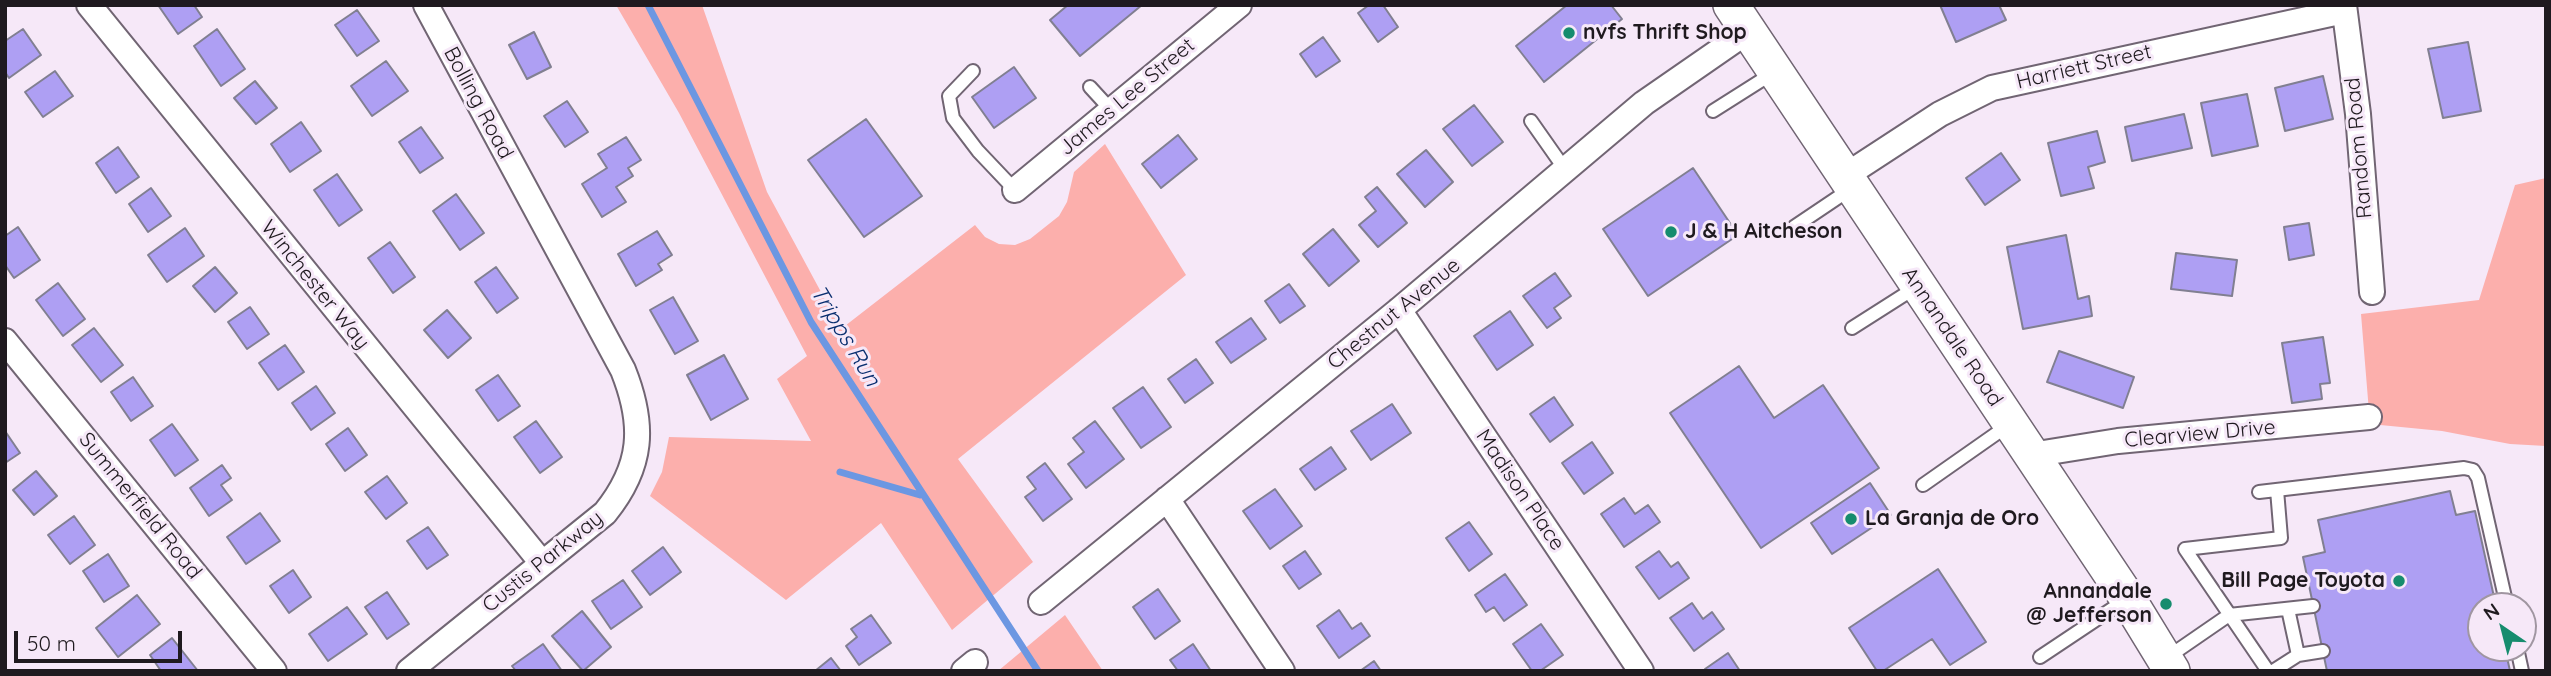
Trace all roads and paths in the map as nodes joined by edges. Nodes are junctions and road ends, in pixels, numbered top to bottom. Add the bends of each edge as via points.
1 (89, 5) edge
2 (426, 5) edge
3 (1231, 8) edge
4 (2344, 8) edge
5 (1740, 18) edge
6 (973, 71) dead end
7 (1776, 71) junction
8 (1090, 87) dead end
9 (1112, 111) junction
10 (1713, 111) dead end
11 (1531, 121) dead end
12 (1564, 168) junction
13 (1849, 182) junction
14 (1015, 190) joint
15 (530, 201) joint
16 (1794, 227) dead end
17 (1918, 286) junction
18 (2372, 292) dead end
19 (1399, 310) junction
20 (1852, 328) dead end
21 (5, 341) edge
22 (2369, 417) dead end
23 (2010, 424) junction
24 (2031, 455) junction
25 (1923, 485) dead end
26 (2277, 490) junction
27 (2259, 492) dead end
28 (1167, 499) junction
29 (542, 564) junction
30 (2504, 592) edge
31 (2128, 599) junction
32 (1041, 602) dead end
33 (2313, 606) dead end
34 (2288, 609) junction
35 (2230, 615) junction
36 (2323, 651) dead end
37 (2298, 655) junction
38 (2040, 657) dead end
39 (2164, 667) edge
40 (274, 671) edge
41 (409, 671) edge
42 (1282, 671) edge
43 (1641, 671) edge
44 (2270, 671) edge

1 - 29 street, Winchester Way
2 - 15 street, Bolling Road
3 - 9 street, James Lee Street
4 - 13 street, Harriett Street via 1992,88 1940,114
4 - 18 street, Random Road via 2358,114
5 - 7 main road, Annandale Road
5 - 12 street, Chestnut Avenue via 1690,68
6 - 14 lane via 949,96 953,118
7 - 10 lane
7 - 13 main road, Annandale Road
8 - 9 lane
9 - 14 street, James Lee Street
11 - 12 lane
12 - 19 street, Chestnut Avenue
13 - 16 lane
13 - 17 main road, Annandale Road
15 - 29 street, Custis Parkway via 623,370 638,424 637,451 620,494 605,513
17 - 20 lane
17 - 23 main road, Annandale Road
19 - 28 street, Chestnut Avenue
19 - 43 street, Madison Place
21 - 40 street, Summerfield Road
22 - 24 street, Clearview Drive
23 - 24 main road, Annandale Road
23 - 25 lane
24 - 31 main road, Annandale Road
26 - 27 lane
26 - 30 lane via 2473,470
26 - 35 lane via 2281,538 2185,549
28 - 32 street, Chestnut Avenue
28 - 42 street
29 - 41 street, Custis Parkway
31 - 38 lane
31 - 39 main road, Annandale Road
33 - 34 lane
34 - 35 lane
34 - 37 lane
35 - 39 lane
35 - 44 lane
36 - 37 lane
37 - 44 lane

